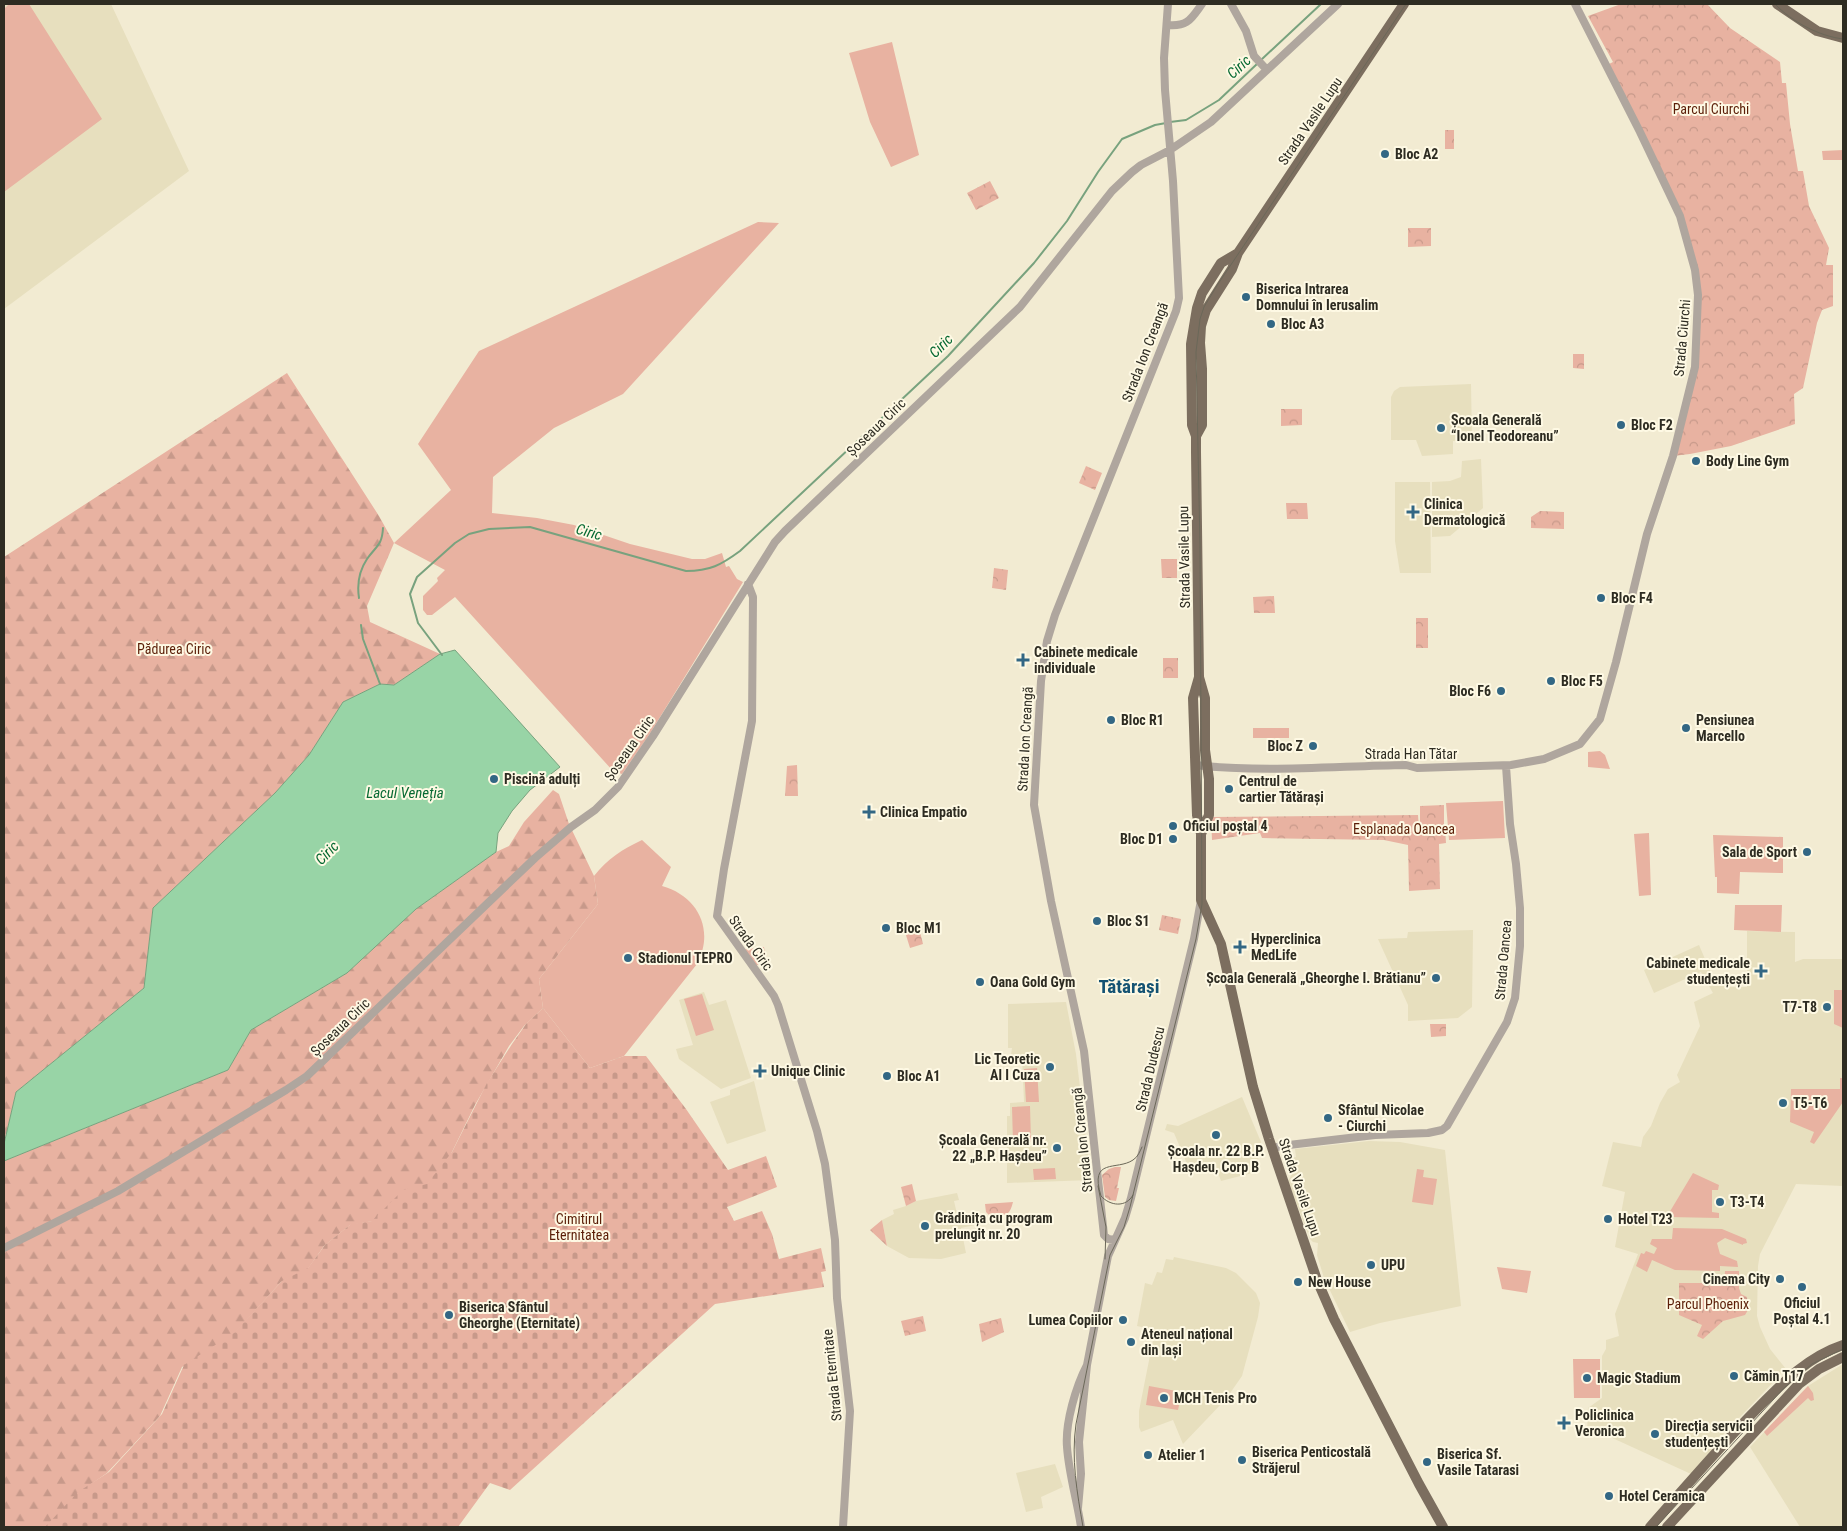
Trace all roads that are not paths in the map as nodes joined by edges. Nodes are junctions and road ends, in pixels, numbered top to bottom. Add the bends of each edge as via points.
1 (1168, 4) edge
2 (1202, 4) edge
3 (1231, 4) edge
4 (1338, 4) edge
5 (1404, 4) edge
6 (1575, 4) edge
7 (1777, 4) edge
8 (1167, 25) junction
9 (1843, 38) edge
10 (1265, 67) junction
11 (1170, 150) junction
12 (748, 584) junction
13 (1199, 677) junction
14 (1600, 719) joint
15 (1195, 765) junction
16 (1506, 766) junction
17 (1207, 767) junction
18 (1201, 834) junction
19 (1201, 900) junction
20 (1272, 1149) junction
21 (1104, 1236) junction
22 (1114, 1240) junction
23 (4, 1248) edge
24 (836, 1250) joint
25 (1108, 1259) junction
26 (1843, 1344) edge
27 (1843, 1357) edge
28 (1087, 1365) junction
29 (1078, 1508) junction
30 (842, 1527) edge
31 (1081, 1527) edge
32 (1443, 1527) edge
33 (1650, 1527) edge
34 (1667, 1527) edge

1 - 8 street, Strada Ion Creangă
2 - 8 street via 1186,23
3 - 10 street via 1246,31 1254,56
4 - 10 street, Șoseaua Ciric
5 - 13 main road, Strada Vasile Lupu via 1238,253 1232,269 1206,310 1201,326 1202,425 1196,436
6 - 14 street, Strada Ciurchi via 1678,209 1690,247 1698,295 1694,367 1685,410 1647,534
7 - 9 main road via 1816,31
8 - 11 street, Strada Ion Creangă via 1164,58
10 - 11 street, Șoseaua Ciric via 1211,122
11 - 12 street, Șoseaua Ciric via 1141,165 1112,191 1020,307 785,531
11 - 21 street, Strada Ion Creangă via 1179,298 1055,615 1041,681 1036,757 1034,806 1051,902 1083,1044
12 - 23 street, Șoseaua Ciric via 618,787 595,810 535,858 307,1076 118,1191
12 - 24 street, Strada Ciric via 753,597 752,722 717,916 778,1005 825,1164
13 - 15 main road, Strada Vasile Lupu via 1193,698
13 - 17 main road, Strada Vasile Lupu via 1205,698
14 - 16 street, Strada Han Tătar via 1580,744 1544,759
15 - 17 street, Strada Han Tătar
15 - 18 main road, Strada Vasile Lupu
16 - 17 street, Strada Han Tătar
16 - 20 street, Strada Oancea via 1520,908 1520,946 1514,998 1507,1022 1447,1126 1428,1133 1375,1135
17 - 18 main road, Strada Vasile Lupu via 1209,815
18 - 19 main road, Strada Vasile Lupu
19 - 20 main road, Strada Vasile Lupu via 1221,944 1253,1087
19 - 22 street, Strada Dudescu via 1131,1198
20 - 32 main road, Strada Vasile Lupu via 1317,1280 1334,1319
21 - 22 street
21 - 25 street, Strada Ion Creangă
22 - 25 street
24 - 30 street, Strada Eternitate via 837,1298 850,1411
25 - 28 street
26 - 33 main road via 1817,1356 1791,1375
27 - 34 main road via 1819,1369 1800,1384
28 - 29 street via 1079,1442
28 - 29 street via 1075,1395 1067,1446
29 - 31 street

